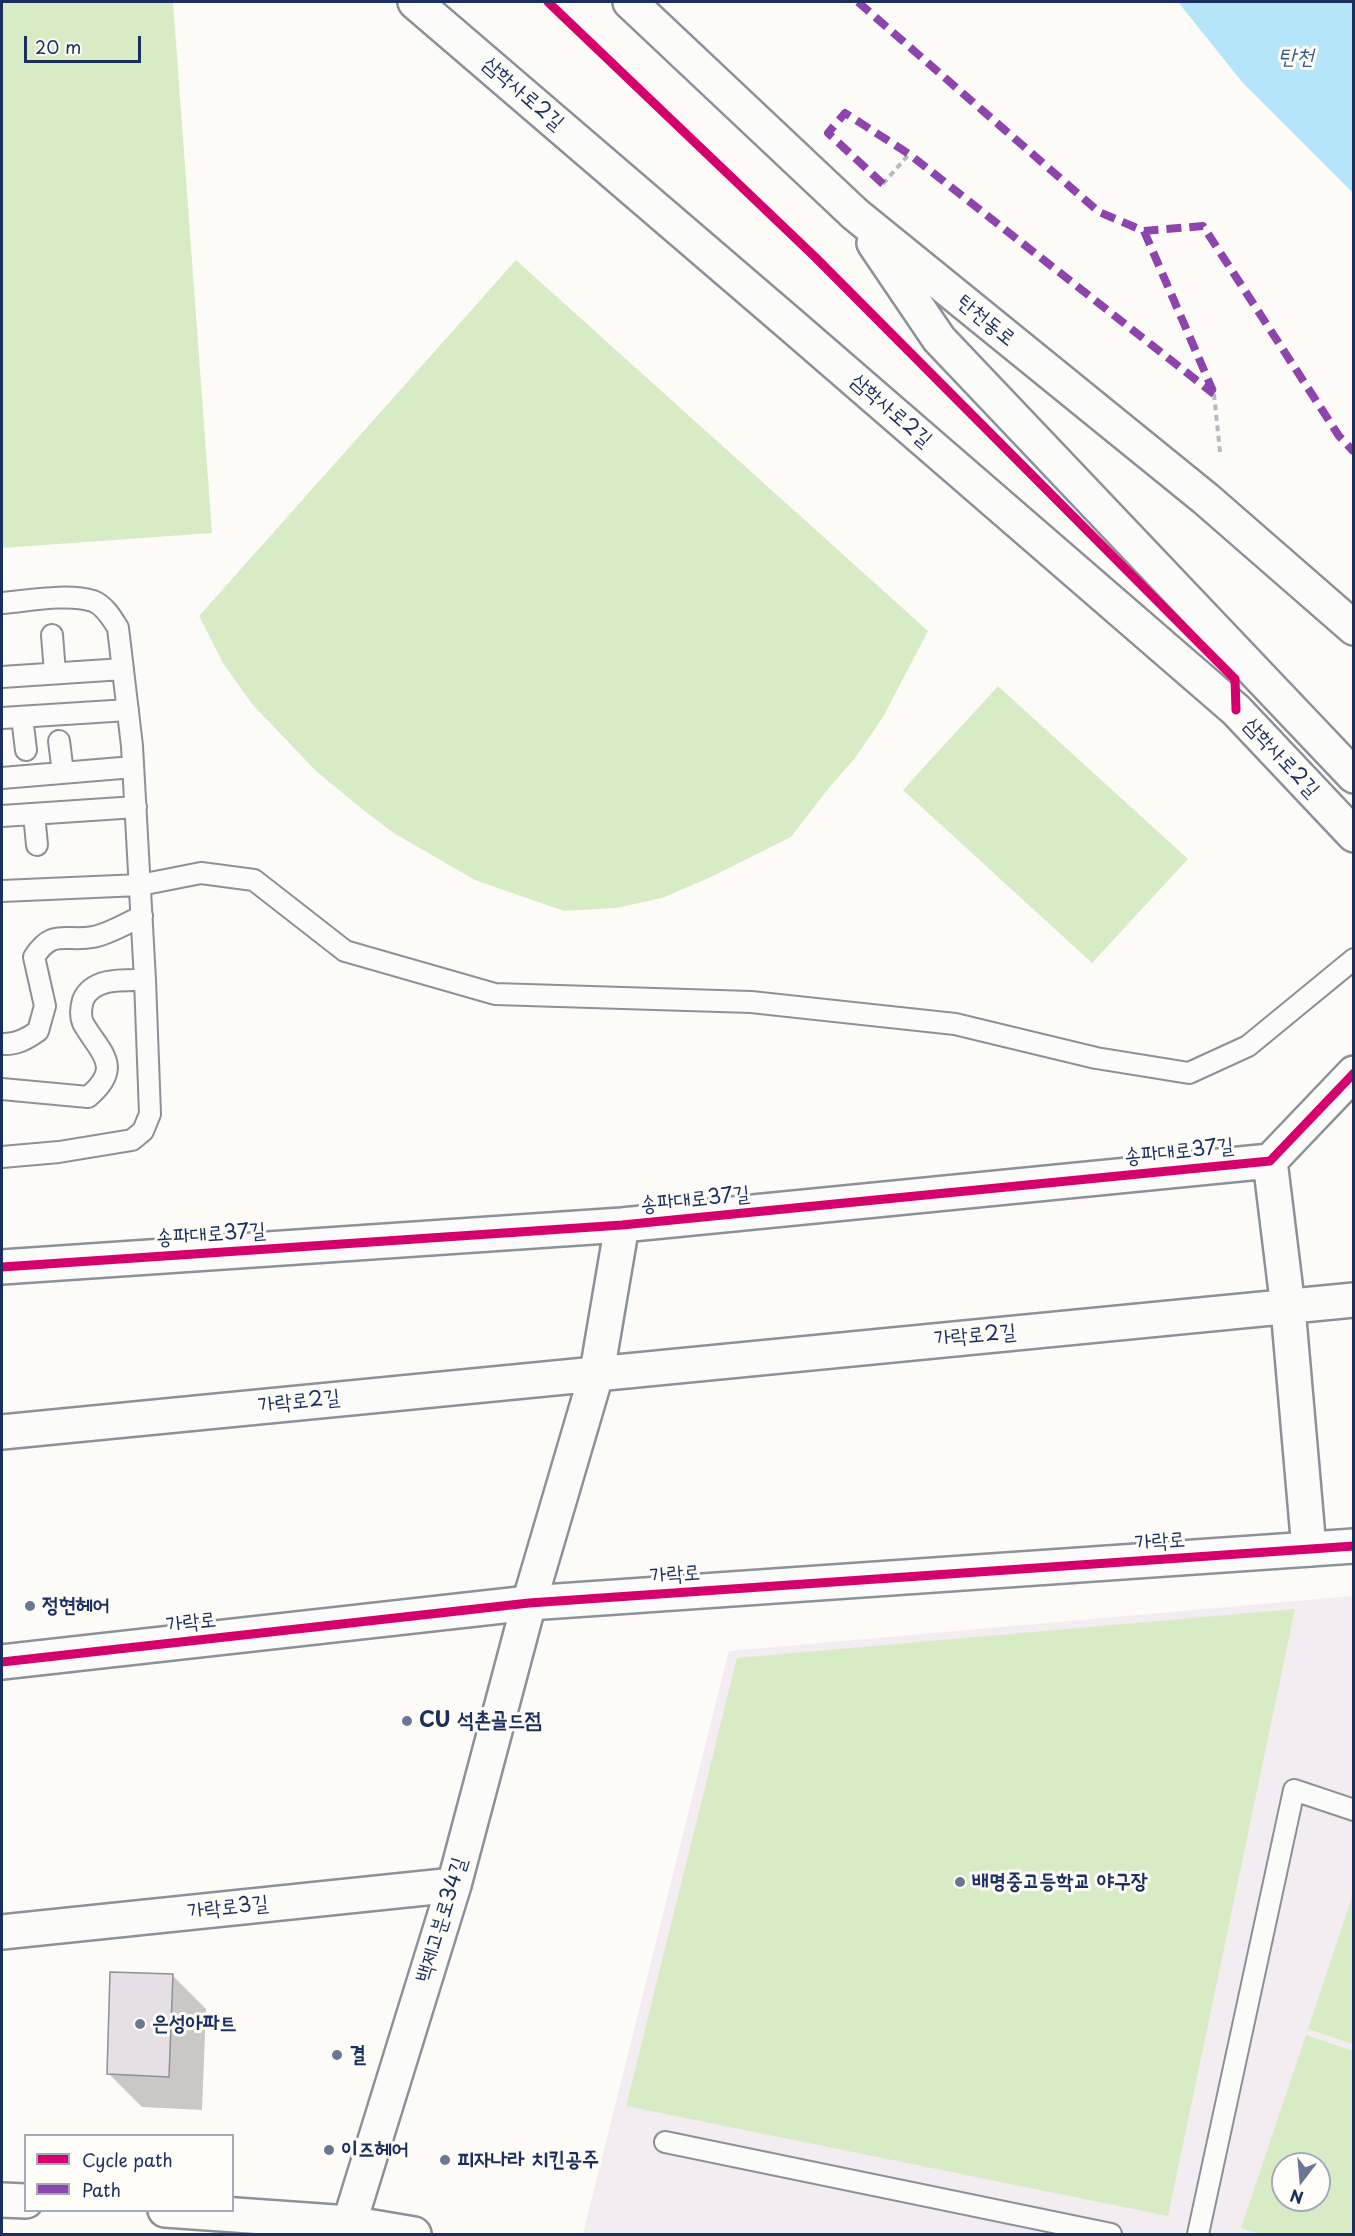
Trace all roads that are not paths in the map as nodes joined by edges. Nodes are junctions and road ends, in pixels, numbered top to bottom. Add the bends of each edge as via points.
1 (415, 2) edge
2 (630, 2) edge
3 (855, 214) junction
4 (2, 603) edge
5 (1353, 628) edge
6 (52, 635) dead end
7 (123, 669) junction
8 (55, 674) junction
9 (2, 678) edge
10 (128, 710) junction
11 (22, 717) junction
12 (2, 718) edge
13 (59, 741) dead end
14 (26, 750) dead end
15 (133, 767) junction
16 (63, 772) junction
17 (1353, 776) edge
18 (2, 778) edge
19 (136, 807) junction
20 (34, 814) junction
21 (2, 816) edge
22 (1353, 835) edge
23 (37, 844) dead end
24 (140, 885) junction
25 (2, 891) edge
26 (142, 916) junction
27 (1353, 959) edge
28 (145, 980) junction
29 (2, 1044) edge
30 (1353, 1073) edge
31 (2, 1089) edge
32 (2, 1157) edge
33 (1270, 1161) junction
34 (622, 1225) junction
35 (2, 1267) edge
36 (1353, 1300) edge
37 (1288, 1306) junction
38 (597, 1372) junction
39 (2, 1432) edge
40 (1353, 1546) edge
41 (1309, 1550) junction
42 (529, 1603) junction
43 (2, 1662) edge
44 (1353, 1810) edge
45 (454, 1885) junction
46 (2, 1932) edge
47 (665, 2142) dead end
48 (2, 2200) edge
49 (24, 2201) edge
50 (175, 2212) edge
51 (348, 2229) edge
52 (414, 2235) edge
53 (1111, 2235) edge
54 (1198, 2235) edge

1 - 22 street, 삼학사로2길 via 1236,710
2 - 3 street, 탄천동로
3 - 5 street, 탄천동로 via 1206,499
3 - 17 street, 삼학사로2길 via 939,339
4 - 7 lane via 68,598 94,601 118,628
6 - 8 lane
7 - 8 lane
7 - 10 lane
8 - 9 lane
10 - 11 lane
10 - 15 lane
11 - 12 lane
11 - 14 lane
13 - 16 lane
15 - 16 lane
15 - 19 lane
16 - 18 lane
19 - 20 lane
19 - 24 lane
20 - 21 lane
20 - 23 lane
24 - 25 lane
24 - 26 lane
24 - 27 lane via 201,873 254,880 345,951 495,994 751,1002 955,1024 1096,1058 1189,1073 1248,1046
26 - 28 lane
26 - 29 lane via 94,937 58,938 43,943 34,957 45,1006 38,1031 10,1045
28 - 31 lane via 107,982 86,994 81,1007 82,1021 105,1054 106,1070 100,1087 88,1097
28 - 32 lane via 150,1114 142,1131 132,1140 110,1145
30 - 33 street
33 - 34 street, 송파대로37길
33 - 37 street
34 - 35 street, 송파대로37길
34 - 38 street
36 - 37 street, 가락로2길
37 - 38 street, 가락로2길
37 - 41 street
38 - 39 street, 가락로2길
38 - 42 street
40 - 41 street, 가락로
41 - 42 street, 가락로
42 - 43 street, 가락로
42 - 45 street, 백제고분로34길
44 - 54 lane via 1294,1790
45 - 46 street, 가락로3길
45 - 51 street, 백제고분로34길
47 - 53 lane
48 - 49 street
50 - 51 street
51 - 52 street

